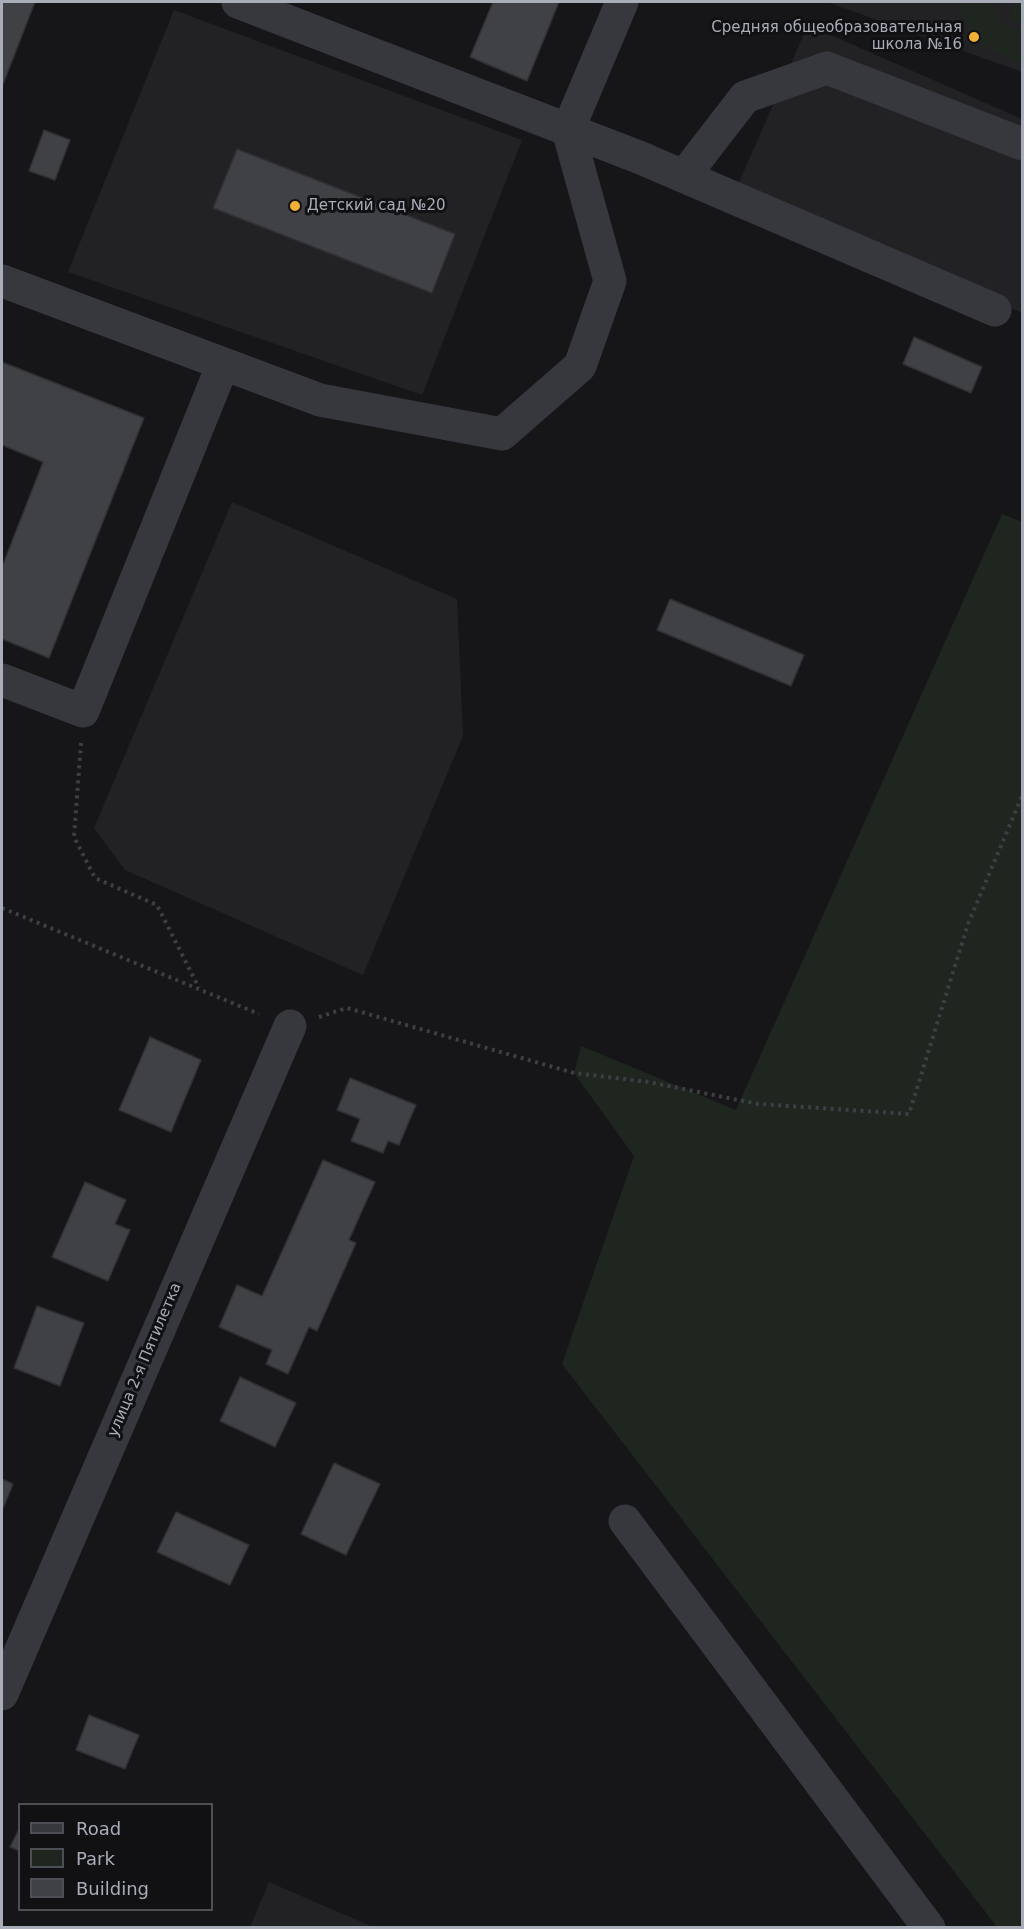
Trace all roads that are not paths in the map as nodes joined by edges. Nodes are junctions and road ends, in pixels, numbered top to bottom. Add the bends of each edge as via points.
1 (238, 2) edge
2 (622, 2) edge
3 (568, 130) junction
4 (1023, 144) edge
5 (684, 176) junction
6 (2, 281) edge
7 (995, 310) dead end
8 (223, 364) junction
9 (2, 680) edge
10 (290, 1026) road end
11 (625, 1521) dead end
12 (14, 1629) edge
13 (2, 1694) edge
14 (930, 1928) edge

1 - 3 street
2 - 3 street
3 - 5 street
3 - 8 street via 610,281 580,366 502,434 320,400
4 - 5 street via 827,68 745,97
5 - 7 street
6 - 8 street
8 - 9 street via 83,711
10 - 12 street, улица 2-я Пятилетка
11 - 14 street
12 - 13 street, улица 2-я Пятилетка

